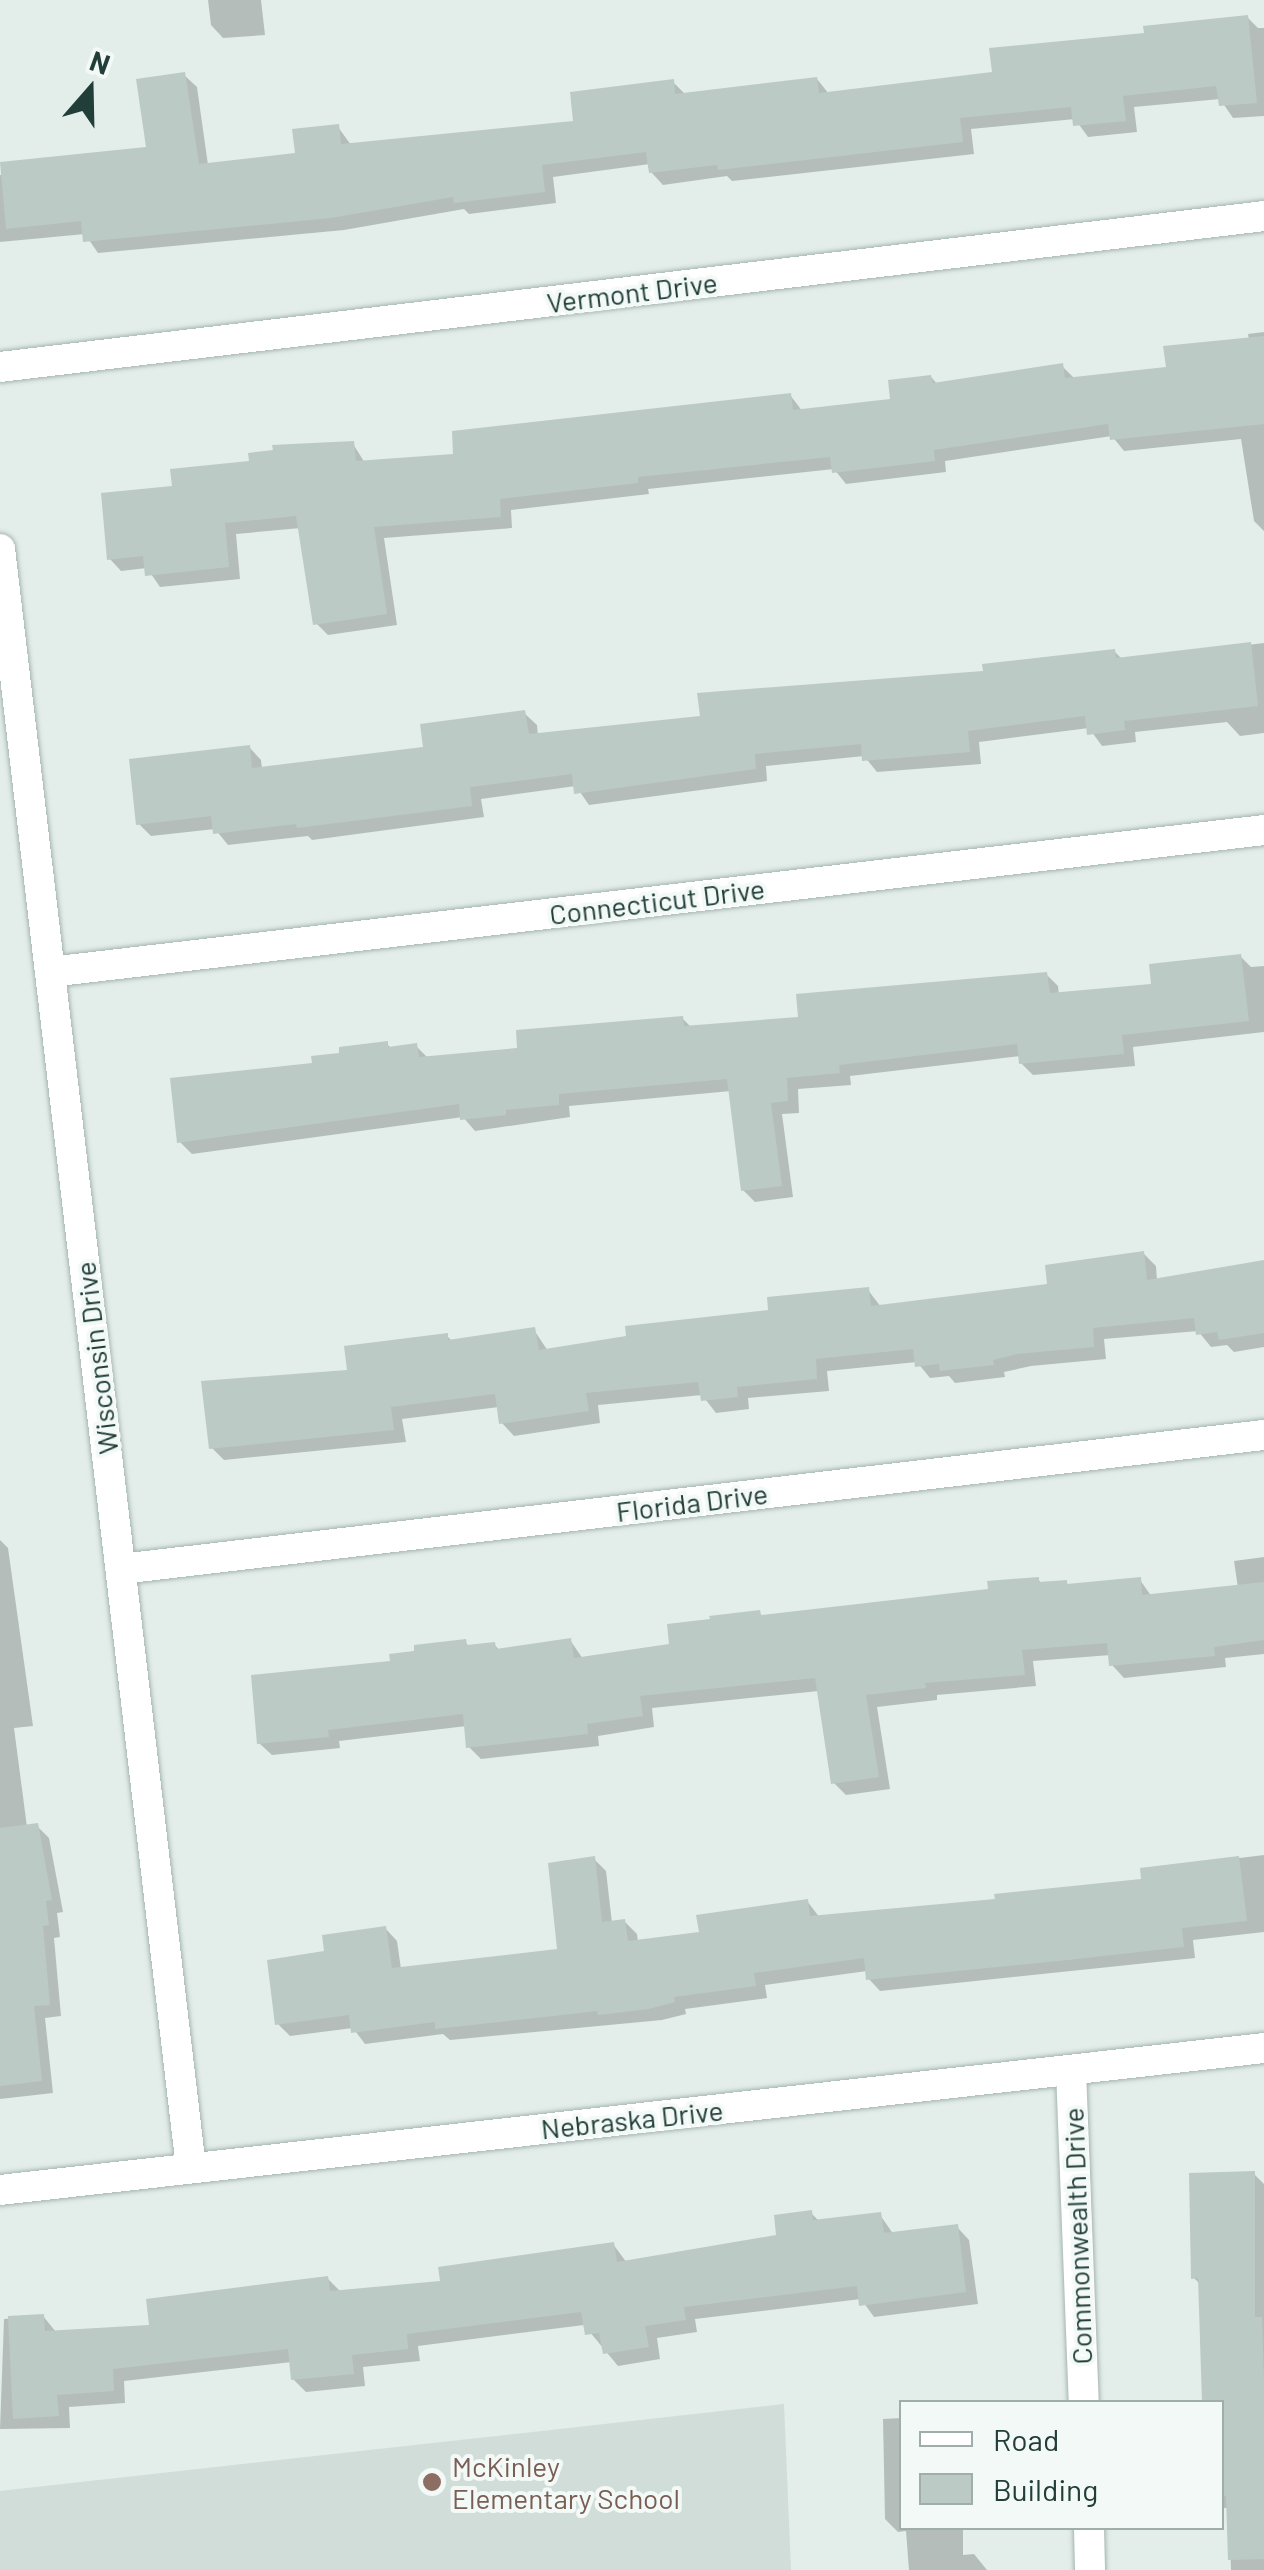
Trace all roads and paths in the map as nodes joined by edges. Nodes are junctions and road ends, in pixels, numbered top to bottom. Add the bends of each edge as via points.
1 (1264, 216) edge
2 (0, 367) edge
3 (0, 549) edge
4 (1264, 830) edge
5 (50, 972) junction
6 (1264, 1435) edge
7 (120, 1570) junction
8 (1264, 2048) edge
9 (1071, 2070) junction
10 (191, 2168) junction
11 (0, 2190) edge
12 (1084, 2400) edge
13 (1088, 2530) edge
14 (1090, 2570) edge

1 - 2 street, Vermont Drive
3 - 5 street, Wisconsin Drive
4 - 5 street, Connecticut Drive
5 - 7 street, Wisconsin Drive
6 - 7 street, Florida Drive
7 - 10 street, Wisconsin Drive
8 - 9 street, Nebraska Drive
9 - 10 street, Nebraska Drive
9 - 12 street, Commonwealth Drive
10 - 11 street, Nebraska Drive
13 - 14 street

